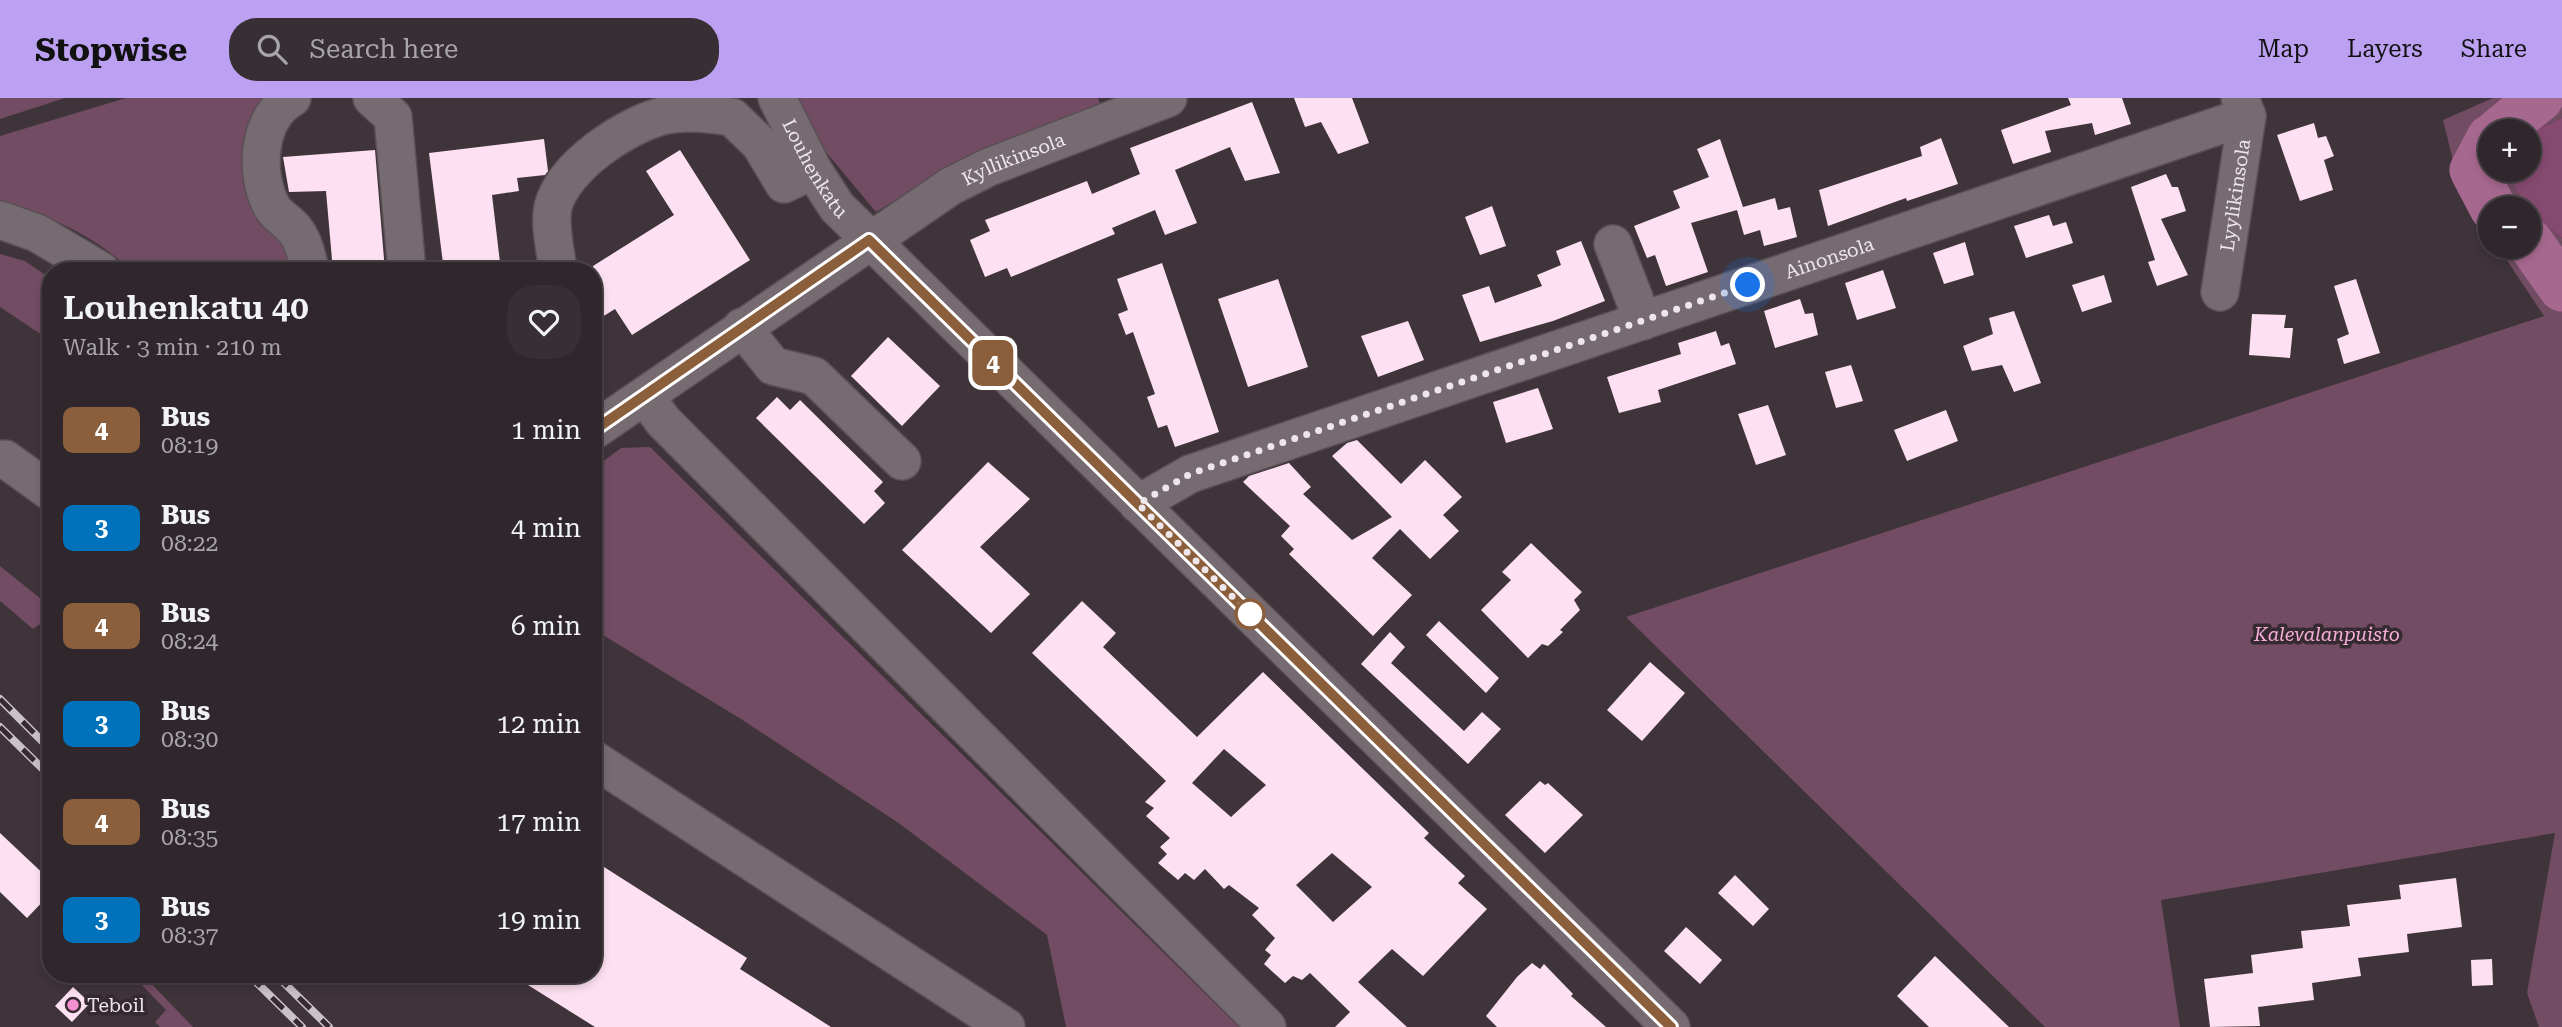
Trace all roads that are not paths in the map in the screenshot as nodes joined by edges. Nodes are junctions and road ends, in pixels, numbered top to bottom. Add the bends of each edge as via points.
1 (292, 98) edge
2 (372, 98) edge
3 (777, 98) edge
4 (1168, 98) edge
5 (2244, 107) edge
6 (813, 170) junction
7 (0, 220) edge
8 (869, 240) junction
9 (1614, 244) dead end
10 (89, 262) edge
11 (307, 262) edge
12 (406, 262) edge
13 (557, 262) edge
14 (2220, 292) dead end
15 (1643, 321) junction
16 (742, 327) junction
17 (645, 396) junction
18 (602, 425) edge
19 (5, 459) dead end
20 (902, 461) dead end
21 (42, 486) edge
22 (1138, 504) junction
23 (602, 765) edge
24 (1006, 1027) edge
25 (1267, 1027) edge
26 (1671, 1027) edge

1 - 11 street via 283,103 265,130 261,168 272,208 297,232
2 - 12 street via 393,117
3 - 6 street, Louhenkatu
4 - 8 street, Kyllikinsola via 989,167 951,186
5 - 14 street, Lyylikinsola
5 - 15 street, Ainonsola
6 - 8 street, Louhenkatu via 837,207
6 - 13 street via 784,184 760,144 732,117 667,115 634,127 593,154 564,181 552,208
7 - 10 street via 37,233
8 - 16 street, Kyllikinsola
8 - 22 street, Louhenkatu
9 - 15 street
15 - 22 street, Ainonsola via 1190,474
16 - 17 street, Kyllikinsola
16 - 20 street via 774,366 814,376
17 - 18 street, Kyllikinsola
17 - 25 street via 673,431
19 - 21 street
22 - 26 street, Louhenkatu
23 - 24 street

